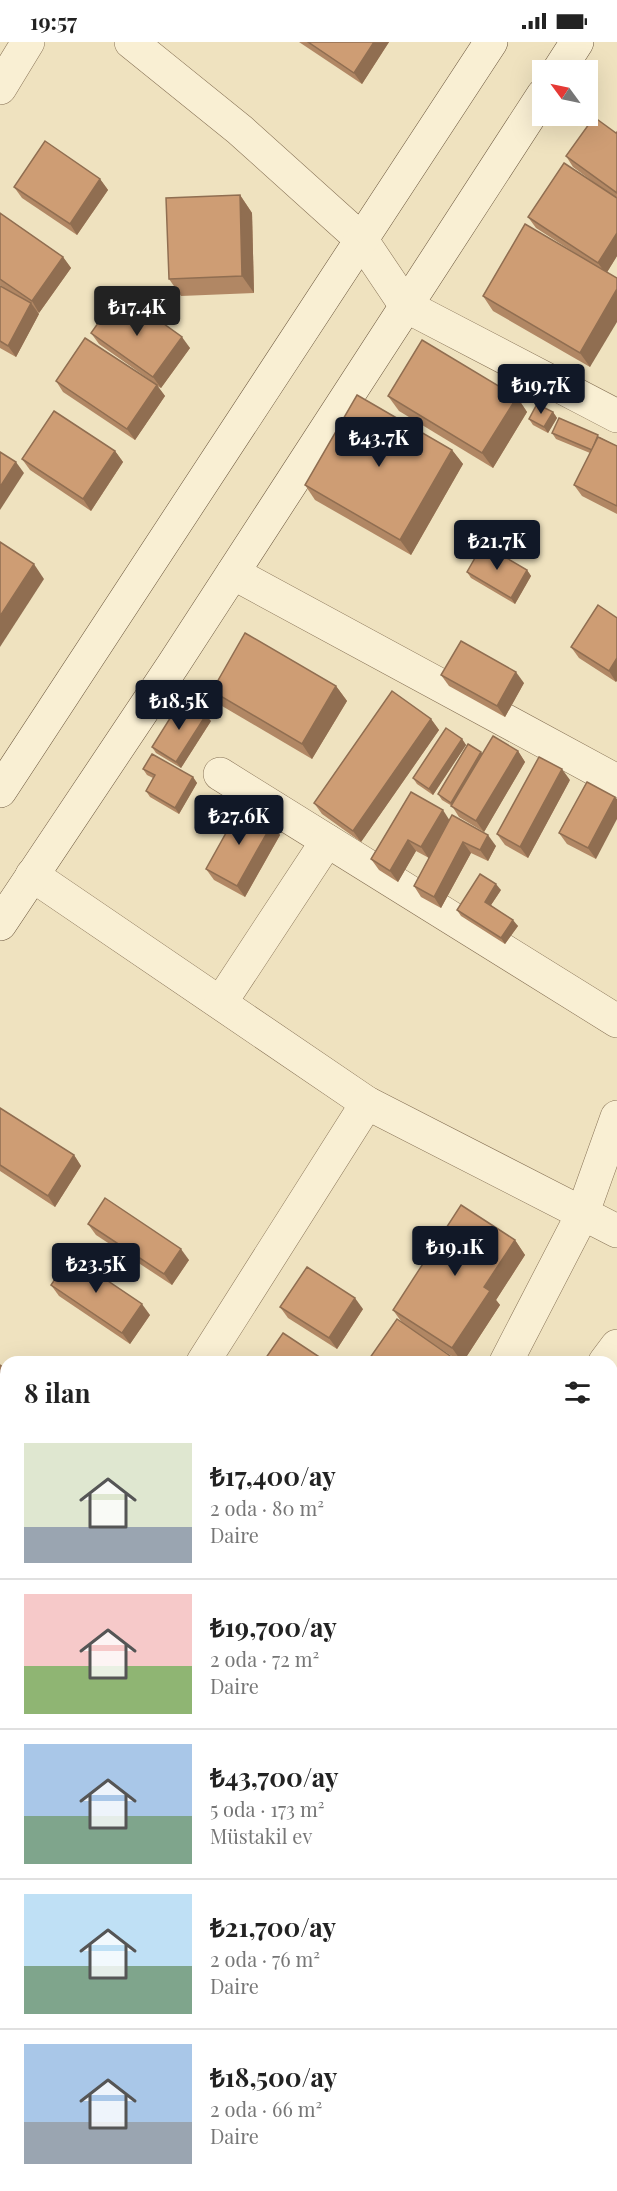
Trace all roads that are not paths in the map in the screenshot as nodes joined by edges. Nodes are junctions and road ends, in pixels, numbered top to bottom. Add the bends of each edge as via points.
1 (28, 42) edge
2 (131, 42) edge
3 (491, 42) edge
4 (577, 42) edge
5 (565, 60) edge
6 (0, 88) edge
7 (532, 112) edge
8 (361, 239) junction
9 (406, 306) junction
10 (617, 416) edge
11 (233, 573) junction
12 (4, 774) edge
13 (220, 774) dead end
14 (617, 781) edge
15 (327, 841) junction
16 (32, 875) junction
17 (0, 924) edge
18 (221, 1002) junction
19 (617, 1021) edge
20 (367, 1103) junction
21 (617, 1117) edge
22 (582, 1215) junction
23 (617, 1231) edge
24 (207, 1356) edge
25 (509, 1356) edge

1 - 6 street
2 - 8 street via 240,130
3 - 8 street
4 - 5 street
7 - 9 street
8 - 9 street
8 - 12 street
9 - 10 street
9 - 11 street
11 - 14 street
11 - 16 street
13 - 15 street
15 - 18 street
15 - 19 street
16 - 17 street
16 - 18 street
18 - 20 street
20 - 22 street
20 - 24 street
21 - 22 street
22 - 23 street
22 - 25 street

